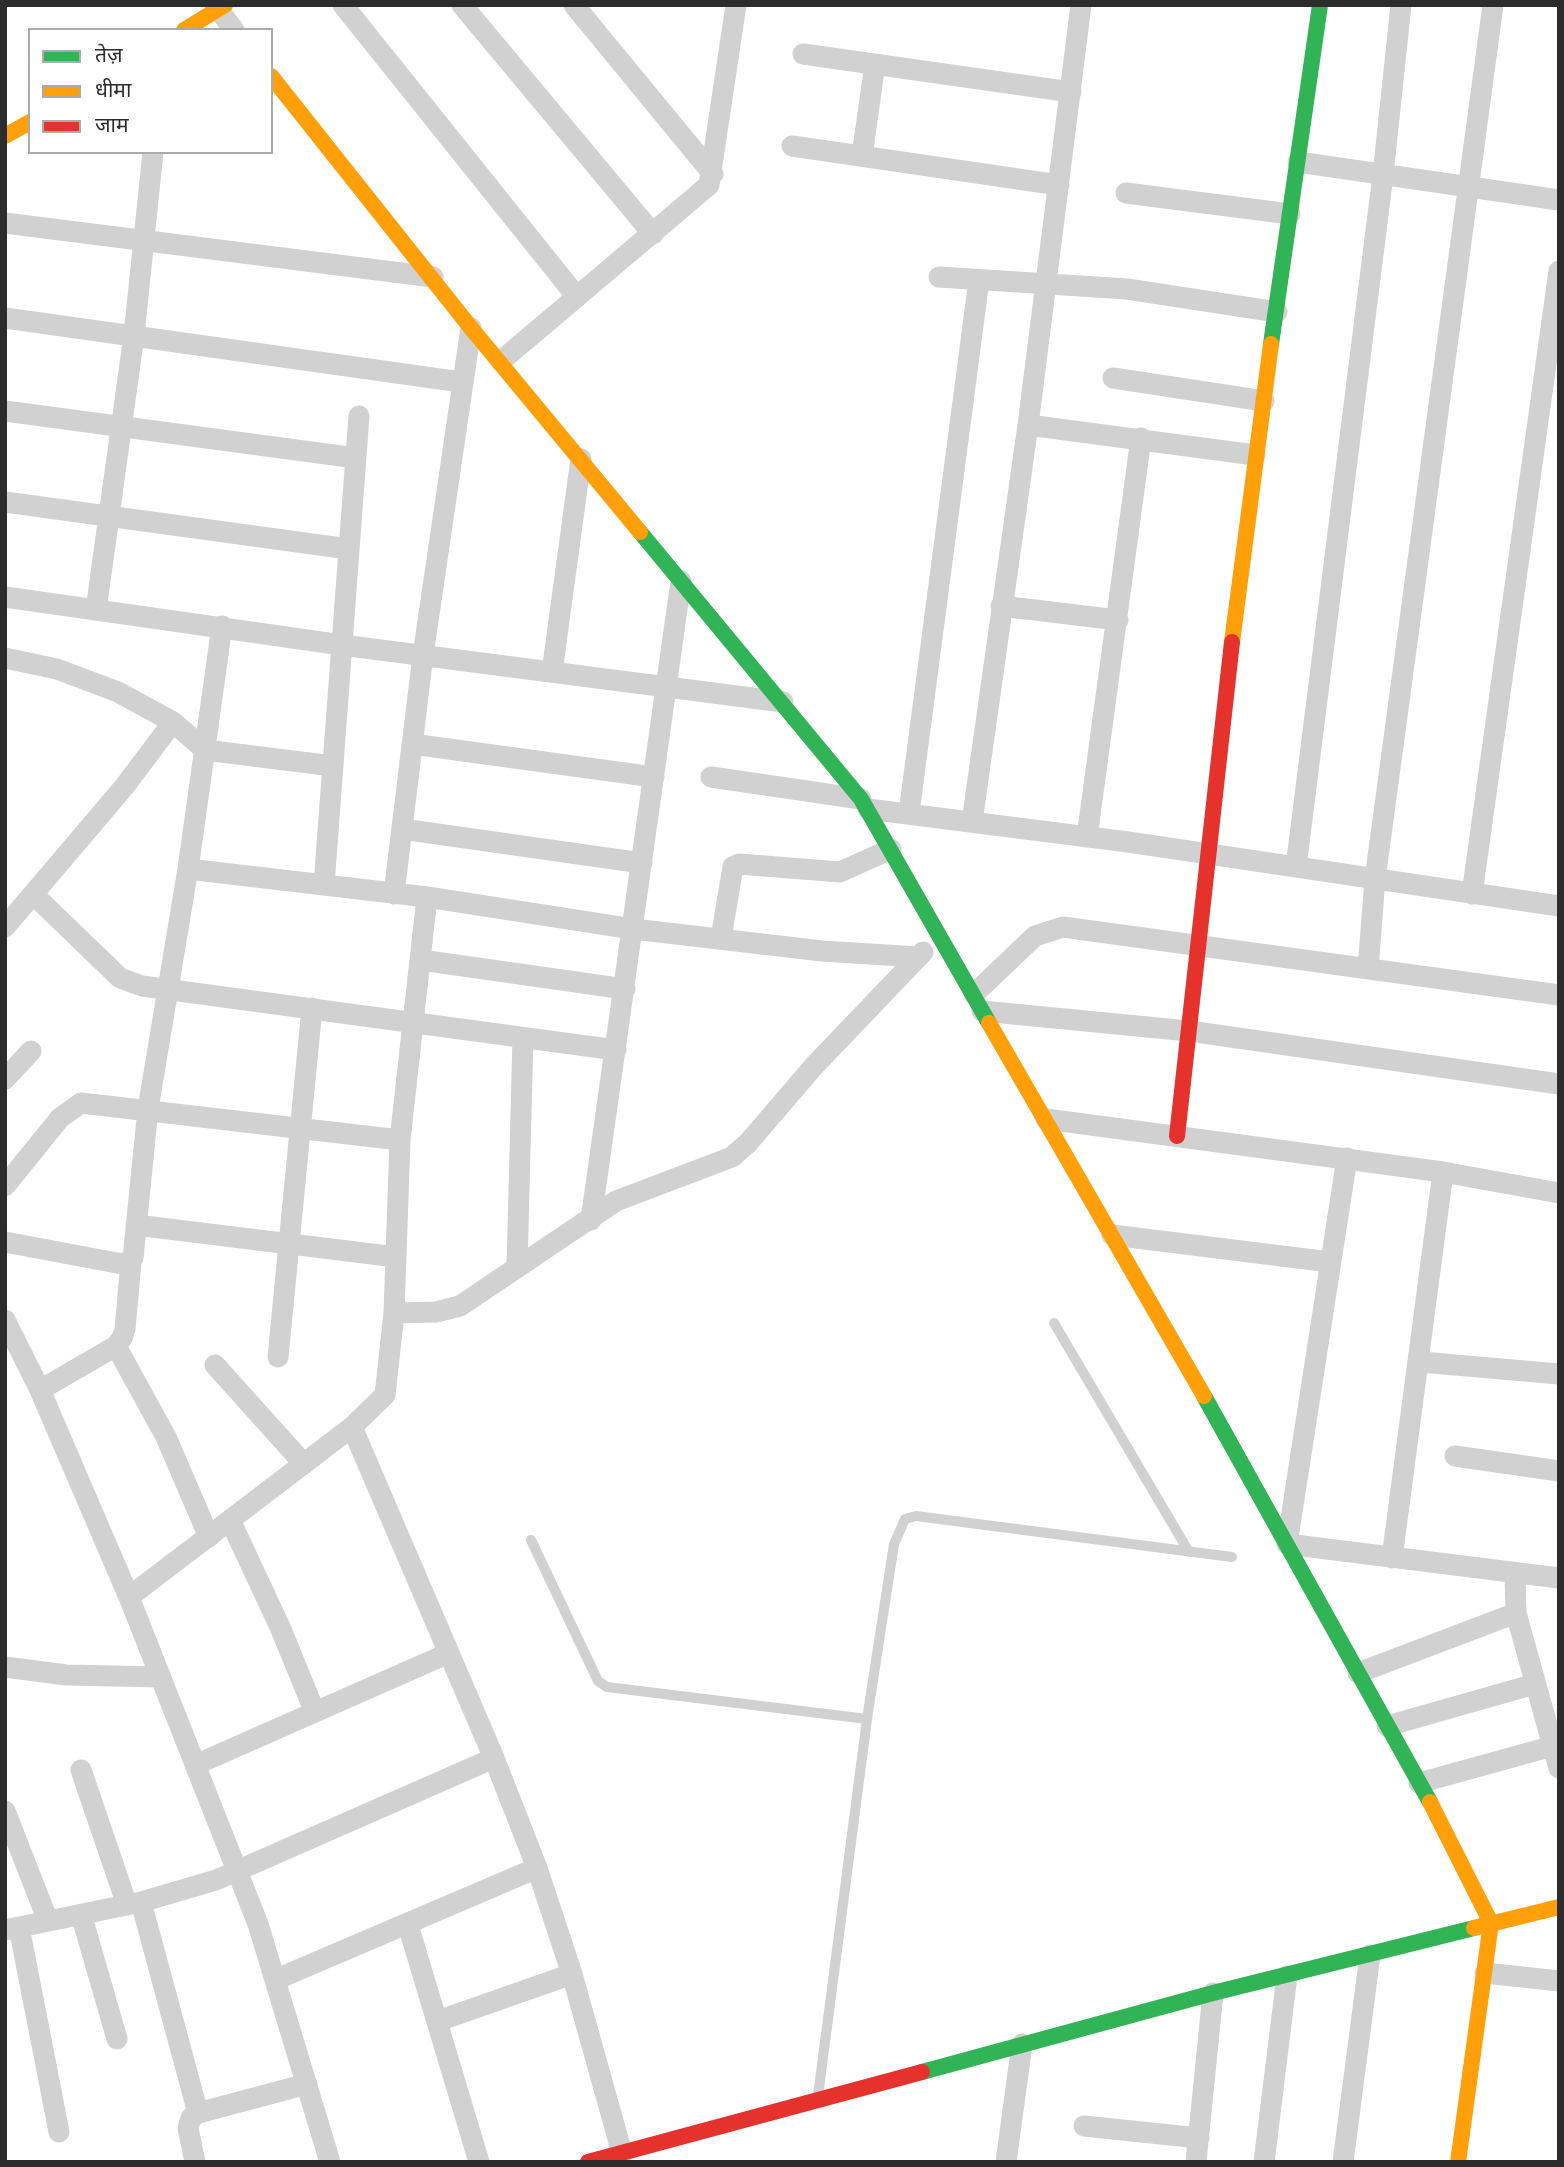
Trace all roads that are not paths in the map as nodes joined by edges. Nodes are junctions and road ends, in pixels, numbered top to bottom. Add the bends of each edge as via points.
1 (343, 5) edge
2 (462, 5) edge
3 (573, 5) edge
4 (736, 5) edge
5 (1081, 5) edge
6 (1320, 5) edge
7 (1401, 5) edge
8 (1493, 5) edge
9 (219, 7) edge
10 (187, 28) edge
11 (233, 28) edge
12 (803, 54) dead end
13 (875, 64) junction
14 (273, 78) edge
15 (1070, 92) junction
16 (28, 123) edge
17 (5, 136) edge
18 (792, 146) dead end
19 (153, 154) edge
20 (862, 156) junction
21 (1298, 162) junction
22 (713, 174) junction
23 (1384, 175) junction
24 (1059, 186) junction
25 (1470, 188) junction
26 (1126, 193) dead end
27 (1559, 200) edge
28 (1290, 214) junction
29 (5, 223) edge
30 (653, 234) junction
31 (144, 239) junction
32 (1559, 271) edge
33 (433, 277) junction
34 (939, 277) dead end
35 (979, 280) junction
36 (1045, 285) junction
37 (577, 297) junction
38 (1277, 312) junction
39 (5, 318) edge
40 (471, 328) junction
41 (134, 335) junction
42 (501, 361) junction
43 (1113, 379) dead end
44 (461, 382) junction
45 (1264, 401) junction
46 (5, 411) edge
47 (359, 416) dead end
48 (1028, 425) junction
49 (122, 426) junction
50 (1141, 438) junction
51 (1255, 455) junction
52 (356, 458) junction
53 (581, 459) junction
54 (5, 502) edge
55 (109, 516) junction
56 (349, 549) junction
57 (681, 581) junction
58 (5, 597) edge
59 (1001, 606) junction
60 (96, 610) junction
61 (1118, 620) junction
62 (222, 626) junction
63 (342, 645) junction
64 (423, 655) junction
65 (5, 658) edge
66 (552, 672) junction
67 (667, 687) junction
68 (782, 702) junction
69 (173, 722) junction
70 (412, 744) junction
71 (205, 750) junction
72 (333, 766) junction
73 (654, 777) junction
74 (711, 777) dead end
75 (865, 804) junction
76 (909, 813) junction
77 (972, 822) junction
78 (402, 829) junction
79 (1087, 837) junction
80 (891, 849) junction
81 (1206, 854) junction
82 (642, 863) junction
83 (1296, 867) junction
84 (188, 869) junction
85 (1375, 879) junction
86 (324, 885) junction
87 (33, 894) junction
88 (394, 894) junction
89 (1472, 894) junction
90 (427, 897) junction
91 (1559, 906) edge
92 (5, 927) edge
93 (633, 929) junction
94 (939, 935) junction
95 (721, 938) junction
96 (1199, 948) junction
97 (918, 957) junction
98 (421, 960) junction
99 (1368, 970) junction
100 (167, 988) junction
101 (625, 989) junction
102 (1559, 995) edge
103 (978, 1002) junction
104 (312, 1008) junction
105 (413, 1023) junction
106 (1189, 1031) junction
107 (523, 1038) junction
108 (617, 1050) junction
109 (31, 1051) dead end
110 (5, 1079) edge
111 (1559, 1084) edge
112 (148, 1110) junction
113 (1046, 1119) junction
114 (298, 1127) junction
115 (1177, 1136) junction
116 (400, 1140) junction
117 (1347, 1158) junction
118 (1443, 1172) junction
119 (5, 1186) edge
120 (1559, 1194) edge
121 (591, 1220) junction
122 (136, 1224) junction
123 (1112, 1235) junction
124 (5, 1242) edge
125 (289, 1245) junction
126 (396, 1257) junction
127 (131, 1262) junction
128 (1330, 1262) junction
129 (517, 1266) junction
130 (394, 1313) junction
131 (5, 1320) edge
132 (1054, 1323) dead end
133 (116, 1346) junction
134 (278, 1357) dead end
135 (1421, 1362) junction
136 (215, 1365) dead end
137 (1559, 1374) edge
138 (40, 1390) junction
139 (352, 1427) junction
140 (1455, 1456) dead end
141 (304, 1464) junction
142 (1559, 1471) edge
143 (230, 1520) junction
144 (209, 1537) junction
145 (531, 1540) dead end
146 (1287, 1544) junction
147 (1189, 1552) junction
148 (1232, 1557) dead end
149 (1392, 1558) junction
150 (1515, 1573) junction
151 (1559, 1578) edge
152 (129, 1597) junction
153 (1516, 1613) junction
154 (449, 1653) junction
155 (5, 1667) edge
156 (1358, 1673) junction
157 (161, 1677) junction
158 (1535, 1684) junction
159 (314, 1710) junction
160 (867, 1718) junction
161 (1387, 1726) junction
162 (1553, 1746) junction
163 (494, 1758) junction
164 (195, 1765) junction
165 (1559, 1768) edge
166 (81, 1770) dead end
167 (1419, 1783) junction
168 (5, 1811) edge
169 (537, 1868) junction
170 (238, 1872) junction
171 (134, 1903) junction
172 (1559, 1907) edge
173 (81, 1914) junction
174 (48, 1921) junction
175 (1491, 1923) junction
176 (408, 1925) junction
177 (12, 1929) edge
178 (1370, 1955) junction
179 (1485, 1973) junction
180 (572, 1974) junction
181 (1287, 1976) junction
182 (277, 1979) junction
183 (1559, 1981) edge
184 (1213, 1993) junction
185 (438, 2021) junction
186 (117, 2039) dead end
187 (1022, 2044) junction
188 (307, 2084) junction
189 (818, 2098) junction
190 (198, 2113) junction
191 (1084, 2126) dead end
192 (59, 2132) dead end
193 (1199, 2138) junction
194 (622, 2153) junction
195 (195, 2162) edge
196 (330, 2162) edge
197 (479, 2162) edge
198 (588, 2162) edge
199 (1006, 2162) edge
200 (1196, 2162) edge
201 (1264, 2162) edge
202 (1343, 2162) edge
203 (1458, 2162) edge

1 - 37 street
2 - 30 street
3 - 22 street
4 - 22 street
5 - 15 street
6 - 21 street
7 - 23 street
8 - 25 street
9 - 10 street
9 - 11 street
12 - 13 street
13 - 15 street
13 - 20 street
14 - 33 street
15 - 24 street
16 - 17 street
18 - 20 street
19 - 31 street
20 - 24 street
21 - 23 street
21 - 28 street
22 - 30 street via 703,193
23 - 25 street
23 - 83 street
24 - 36 street
25 - 27 street
25 - 85 street
26 - 28 street
28 - 38 street
29 - 31 street
30 - 37 street
31 - 33 street
31 - 41 street
32 - 89 street
33 - 40 street
34 - 35 street
35 - 36 street
35 - 76 street
36 - 38 street via 1127,289
36 - 48 street
37 - 42 street
38 - 45 street
39 - 41 street
40 - 42 street
40 - 44 street
41 - 44 street
41 - 49 street
42 - 53 street
43 - 45 street
44 - 64 street
45 - 51 street
46 - 49 street
47 - 52 street
48 - 50 street
48 - 59 street
49 - 52 street
49 - 55 street
50 - 51 street
50 - 61 street
51 - 81 street
52 - 56 street
53 - 57 street
53 - 66 street
54 - 55 street
55 - 56 street
55 - 60 street
56 - 63 street
57 - 67 street
57 - 68 street
58 - 60 street
59 - 61 street
59 - 77 street
60 - 62 street
61 - 79 street
62 - 63 street
62 - 71 street
63 - 64 street
63 - 72 street
64 - 66 street
64 - 70 street
65 - 69 street via 90,680
66 - 67 street
67 - 68 street
67 - 73 street
68 - 75 street
69 - 71 street
69 - 87 street
70 - 73 street
70 - 78 street
71 - 72 street
71 - 84 street
72 - 86 street
73 - 82 street
74 - 75 street
75 - 76 street
75 - 80 street
76 - 77 street
77 - 79 street
78 - 82 street
78 - 88 street
79 - 81 street
80 - 94 street
80 - 95 street via 840,872 733,867
81 - 83 street
81 - 96 street
82 - 93 street
83 - 85 street
84 - 86 street
84 - 100 street
85 - 89 street
85 - 99 street
86 - 88 street
87 - 92 street
87 - 100 street via 120,978
88 - 90 street
89 - 91 street
90 - 93 street
90 - 98 street
93 - 95 street
93 - 101 street
94 - 97 street
94 - 103 street
95 - 97 street
96 - 99 street
96 - 103 street via 1077,928 1049,929 1035,936
96 - 106 street
97 - 121 street via 732,1157 622,1198
98 - 101 street
98 - 105 street
99 - 102 street
100 - 104 street
100 - 112 street
101 - 108 street
103 - 106 street
103 - 113 street
104 - 105 street
104 - 114 street
105 - 107 street
105 - 116 street
106 - 111 street
106 - 115 street
107 - 108 street
107 - 129 street
108 - 121 street
109 - 110 street
112 - 114 street
112 - 119 street via 92,1101 69,1109
112 - 122 street
113 - 115 street
113 - 123 street
114 - 116 street
114 - 125 street
115 - 117 street
116 - 126 street
117 - 118 street
117 - 128 street
118 - 120 street
118 - 135 street
121 - 129 street
122 - 125 street
122 - 127 street
123 - 128 street
123 - 146 street
124 - 127 street via 117,1264
125 - 126 street
125 - 134 street
126 - 130 street
127 - 133 street via 125,1329
128 - 146 street
129 - 130 street via 460,1306
130 - 139 street via 387,1388 378,1404
131 - 138 street
132 - 147 lane
133 - 138 street
133 - 144 street via 166,1437
135 - 137 street
135 - 149 street
136 - 141 street
138 - 152 street
139 - 141 street
139 - 154 street
140 - 142 street
141 - 143 street
143 - 144 street
143 - 159 street
144 - 152 street
145 - 160 lane via 598,1681 607,1688
146 - 149 street
146 - 156 street
147 - 148 lane
147 - 160 lane via 916,1516 905,1519 894,1544
149 - 150 street
150 - 151 street
150 - 153 street
152 - 157 street
153 - 156 street
153 - 158 street
154 - 159 street
154 - 163 street
155 - 157 street via 66,1675
156 - 161 street
157 - 164 street
158 - 161 street
158 - 162 street
159 - 164 street
160 - 189 lane
161 - 167 street
162 - 165 street
162 - 167 street
163 - 169 street
163 - 170 street
164 - 170 street
166 - 171 street
167 - 175 street
168 - 174 street
169 - 176 street
169 - 180 street
170 - 171 street
170 - 182 street
171 - 173 street
171 - 190 street
172 - 175 street
173 - 174 street
173 - 186 street
174 - 177 street
175 - 178 street
175 - 179 street
176 - 182 street
176 - 185 street
177 - 192 street
178 - 181 street
178 - 202 street
179 - 183 street
179 - 203 street
180 - 185 street
180 - 194 street
181 - 184 street
181 - 201 street
182 - 188 street
184 - 187 street
184 - 193 street
185 - 197 street
187 - 189 street
187 - 199 street
188 - 190 street
188 - 196 street
189 - 194 street
190 - 195 street via 188,2128
191 - 193 street
193 - 200 street
194 - 198 street

